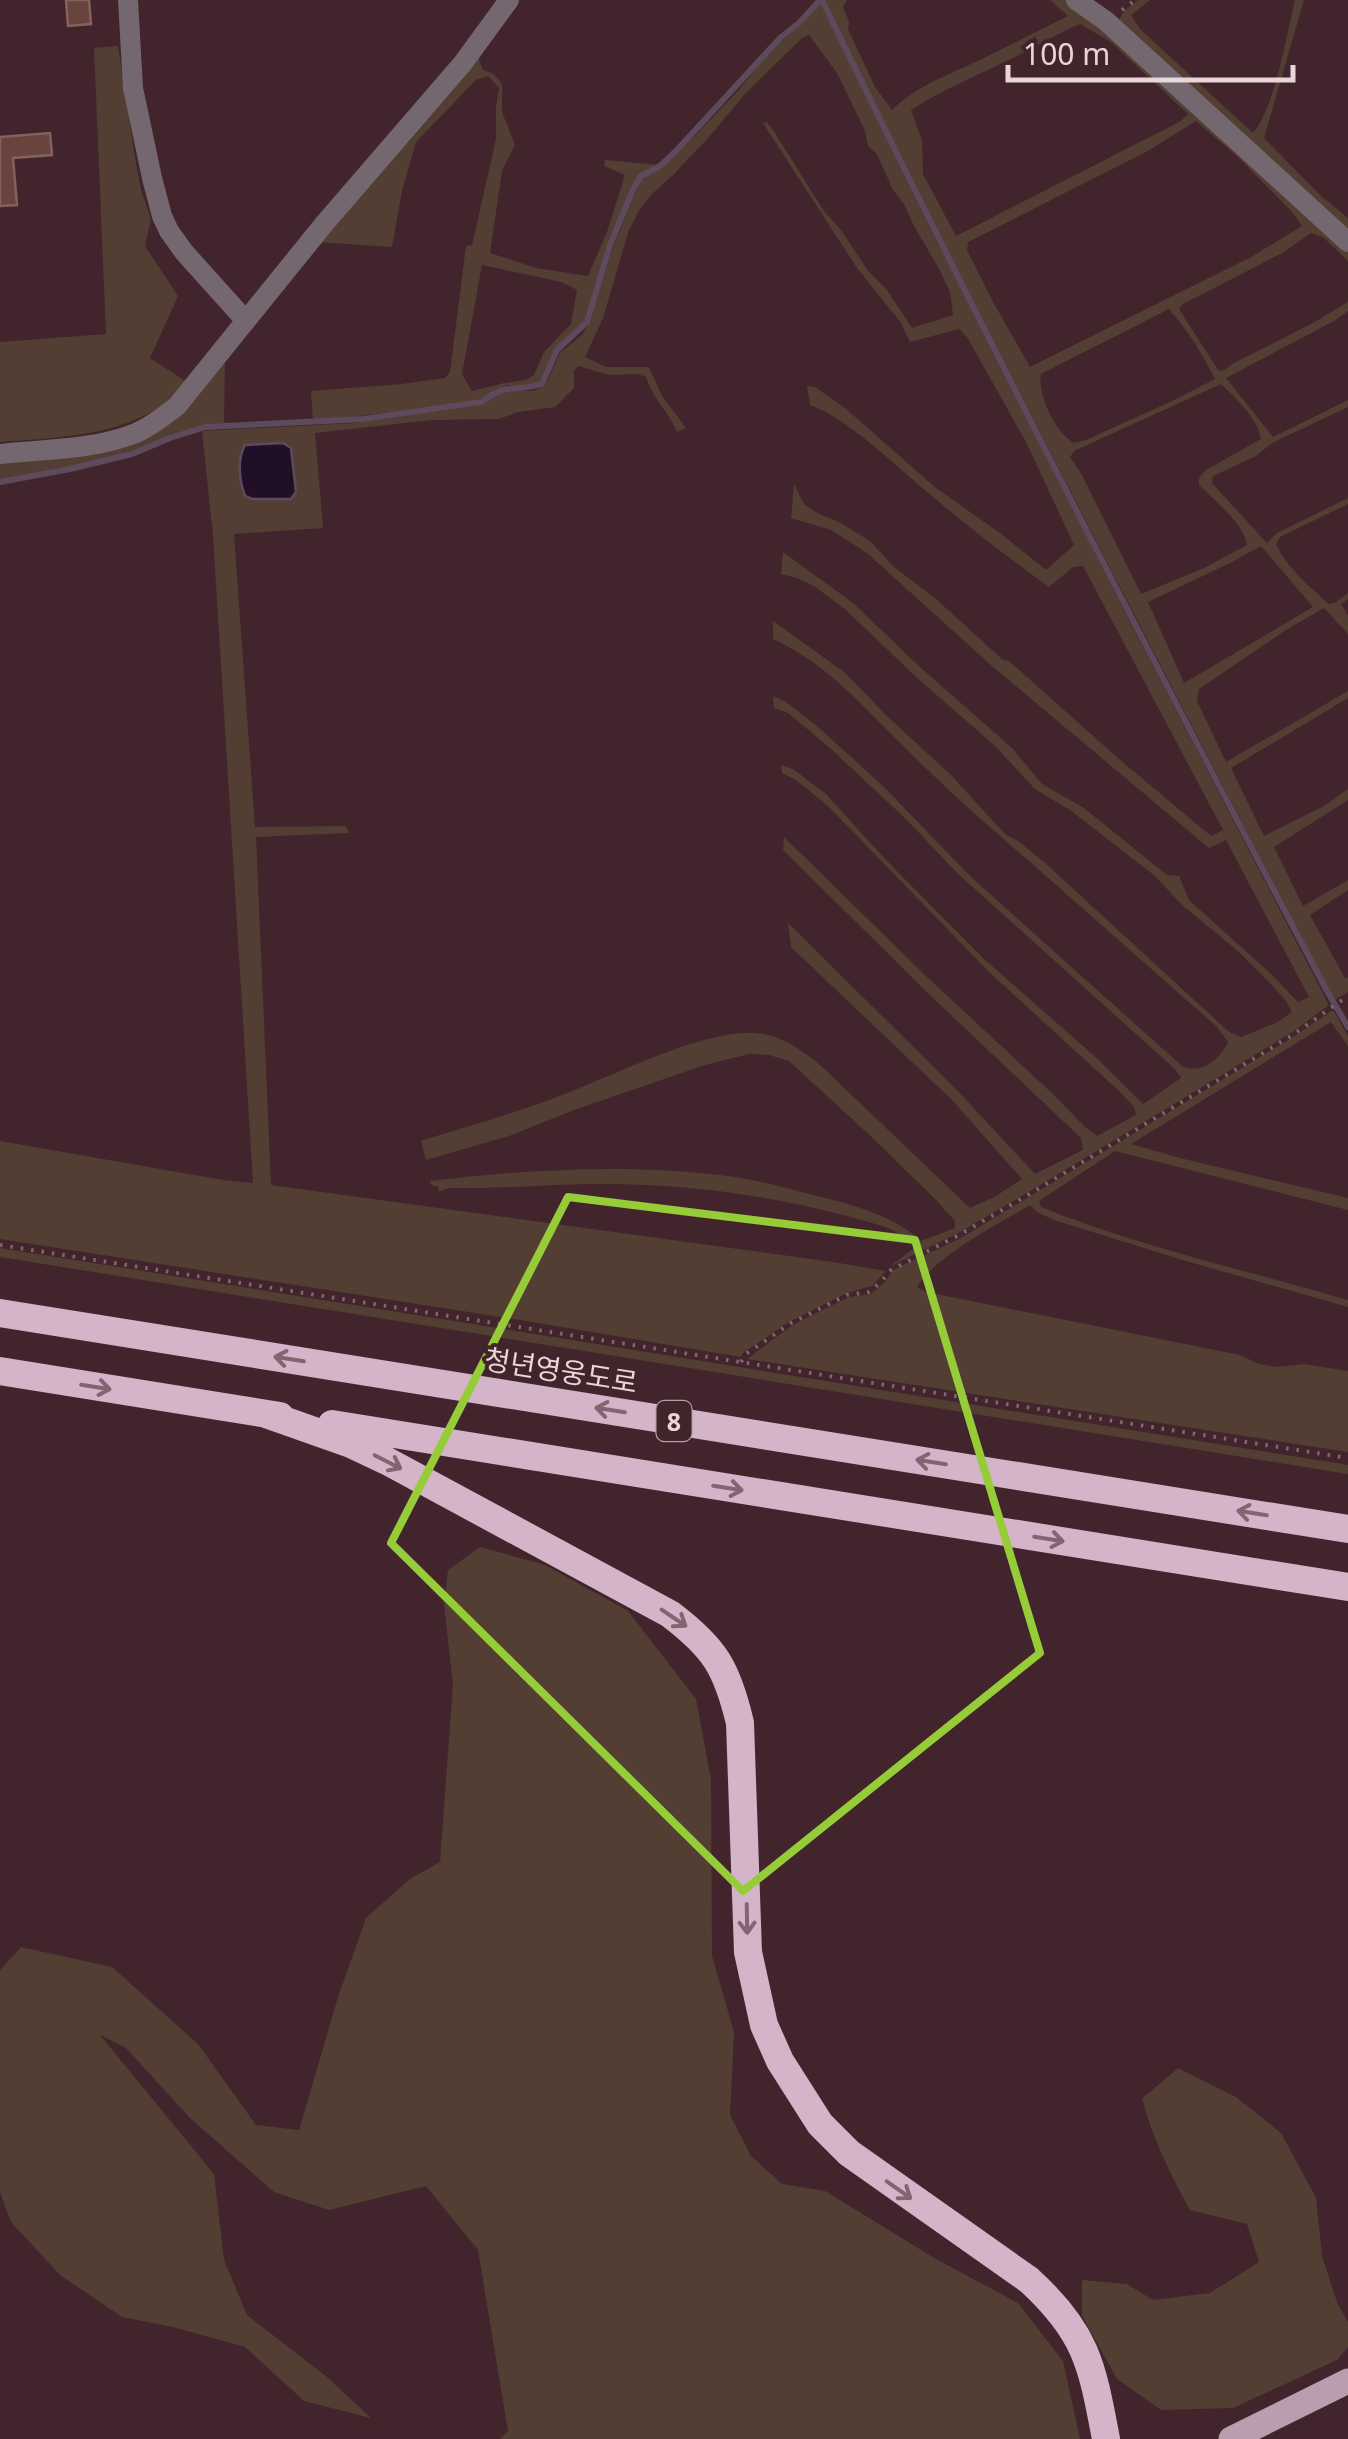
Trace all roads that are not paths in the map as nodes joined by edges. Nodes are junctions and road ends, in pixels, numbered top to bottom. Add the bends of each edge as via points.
1 (128, 0) edge
2 (510, 0) edge
3 (1076, 0) edge
4 (1348, 242) edge
5 (246, 321) junction
6 (0, 454) edge
7 (0, 1313) edge
8 (0, 1371) edge
9 (266, 1414) junction
10 (1348, 1528) edge
11 (1348, 1587) edge
12 (1348, 2381) edge
13 (1106, 2439) edge
14 (1230, 2439) edge

1 - 5 street via 133,88 162,216 184,252
2 - 5 street
3 - 4 street
5 - 6 street via 188,395 146,428 84,446
10 -> 7 highway, 청년영웅도로 / 8
8 -> 9 highway, 8
9 -> 11 highway, 8
9 -> 13 highway via 387,1462 670,1614 697,1635 718,1661 740,1723 748,1952 764,2025 780,2060 820,2124 849,2153 1054,2303 1088,2359
12 - 14 main road

